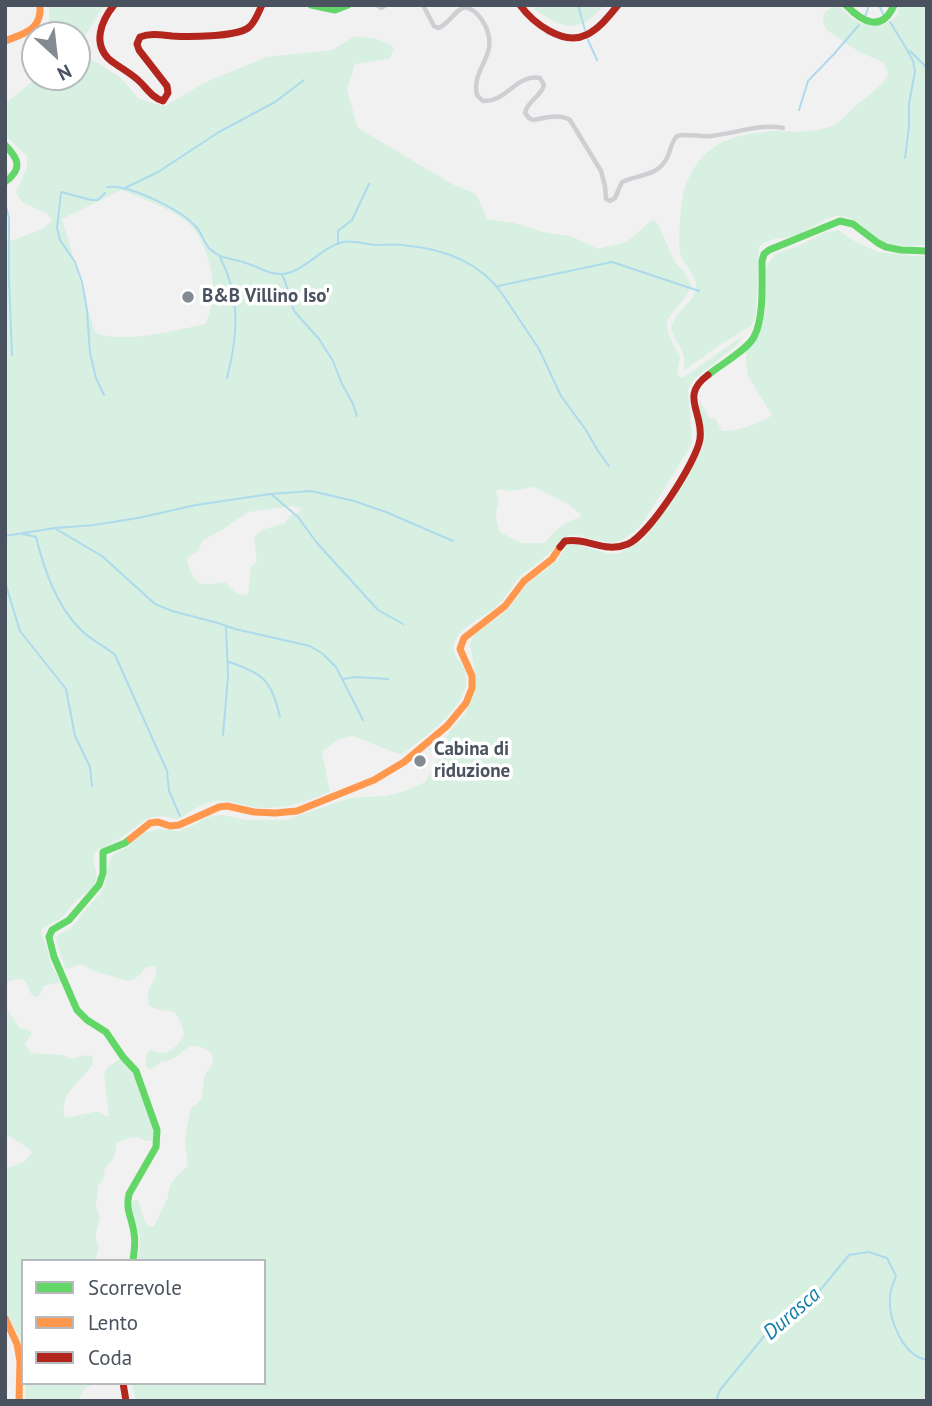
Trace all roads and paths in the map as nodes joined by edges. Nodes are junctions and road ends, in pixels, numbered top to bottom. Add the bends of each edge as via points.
1 (40, 5) edge
2 (114, 5) edge
3 (262, 5) edge
4 (311, 5) edge
5 (348, 5) edge
6 (377, 5) edge
7 (386, 5) edge
8 (423, 5) edge
9 (520, 5) edge
10 (618, 5) edge
11 (845, 5) edge
12 (894, 5) edge
13 (5, 41) edge
14 (783, 128) dead end
15 (5, 145) edge
16 (5, 181) edge
17 (927, 251) edge
18 (133, 1259) edge
19 (5, 1318) edge
20 (19, 1401) edge

1 - 13 street via 35,27
2 - 3 street via 103,21 101,49 160,101 168,91 139,52 140,37 244,31
4 - 5 street via 335,10
6 - 7 street
8 - 14 street via 438,28 465,7 474,10 487,29 490,44 476,84 483,101 494,101 529,77 540,78 543,91 525,113 533,120 556,116 570,120 601,172 610,201 622,182 647,176 667,160 677,136
9 - 10 street via 542,26 570,39 590,34
11 - 12 street via 862,20 874,22 886,19
15 - 16 street via 15,156 17,167
17 - 18 street via 886,247 853,224 840,221 767,251 754,337 695,387 698,446 648,527 635,541 612,548 577,539 565,541 552,559 524,580 505,606 467,634 460,649 472,676 466,703 447,726 404,762 374,780 297,811 215,808 179,825 150,823 125,843 103,852 97,889 50,937 77,1010 106,1032 136,1071 157,1130 156,1147 126,1205 134,1233
19 - 20 street via 17,1344

